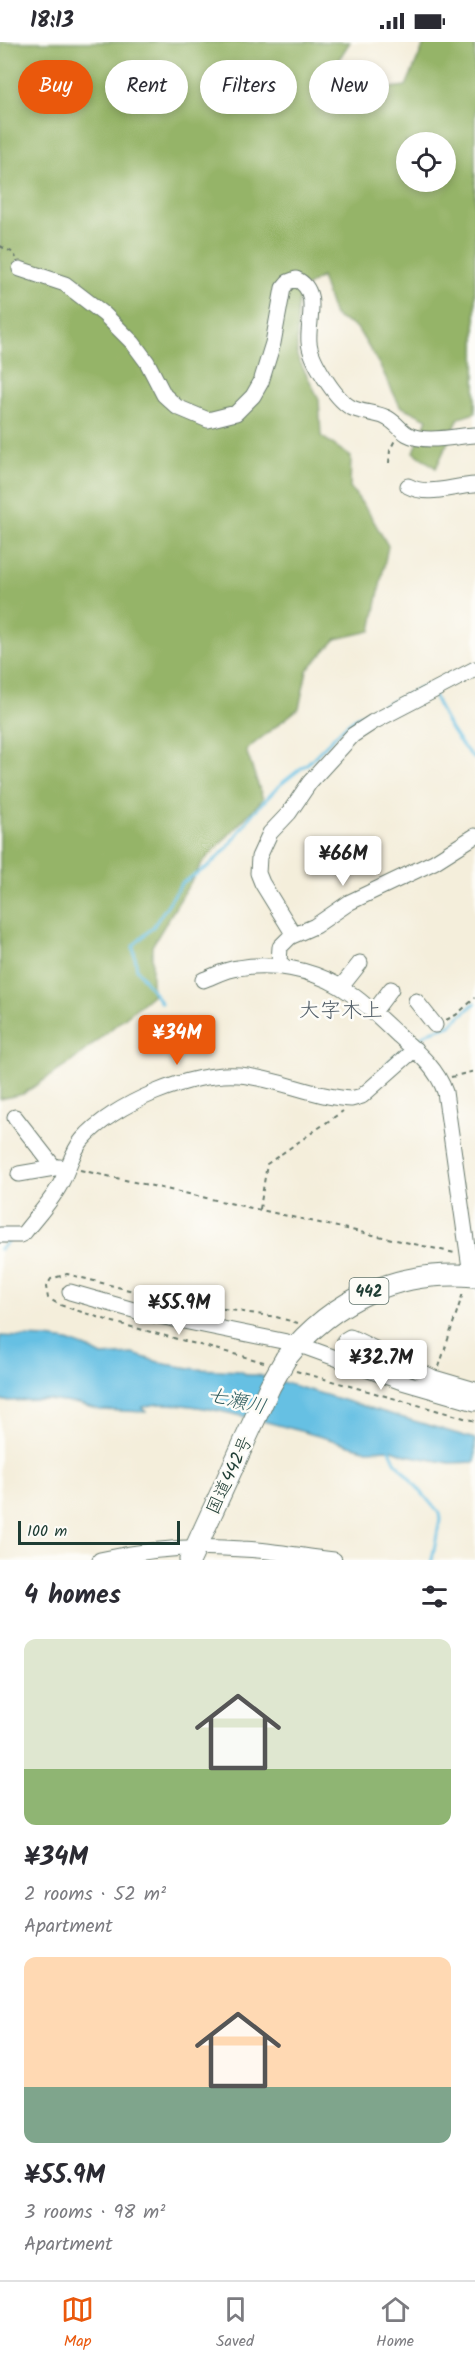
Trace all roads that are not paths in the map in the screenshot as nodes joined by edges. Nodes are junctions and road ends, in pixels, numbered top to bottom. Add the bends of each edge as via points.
1 (20, 269) road end
2 (475, 435) edge
3 (475, 485) edge
4 (408, 486) dead end
5 (475, 669) edge
6 (475, 836) edge
7 (294, 934) junction
8 (360, 963) dead end
9 (285, 967) junction
10 (203, 980) dead end
11 (341, 987) junction
12 (391, 989) dead end
13 (416, 1001) dead end
14 (373, 1013) junction
15 (435, 1025) dead end
16 (414, 1049) junction
17 (15, 1117) dead end
18 (61, 1167) junction
19 (19, 1174) dead end
20 (0, 1235) edge
21 (471, 1274) edge
22 (70, 1292) dead end
23 (290, 1352) junction
24 (408, 1384) junction
25 (475, 1390) edge
26 (475, 1403) edge
27 (196, 1548) edge
28 (309, 1559) edge
29 (100, 1560) edge
30 (334, 1560) edge

1 - 2 street via 65,284 104,314 133,343 164,395 177,408 208,420 236,413 253,396 273,343 283,288 297,279 309,292 309,343 314,361 346,404 386,417 418,438
3 - 4 street via 430,491
5 - 7 street via 353,735 270,833 259,857 258,873
6 - 7 street via 434,862
7 - 9 street via 279,948 279,960
8 - 11 street
9 - 10 street via 240,967
9 - 11 street
11 - 14 street
12 - 14 street
13 - 15 street
14 - 16 street
16 - 18 street via 362,1096 351,1099 239,1075 195,1078 168,1087 112,1115 80,1142
16 - 21 street via 440,1081 444,1092
17 - 18 street
18 - 19 street
18 - 20 street via 62,1183 24,1233
21 - 23 highway, 国道442号 / 442 via 416,1277 385,1285 330,1314
22 - 23 street
23 - 24 street
23 - 27 highway, 国道442号 / 442, bridge via 270,1386
24 - 25 street via 401,1375 347,1342 347,1338 435,1379
24 - 26 street
27 - 28 street via 243,1548
27 - 29 street via 146,1551
28 - 30 street

